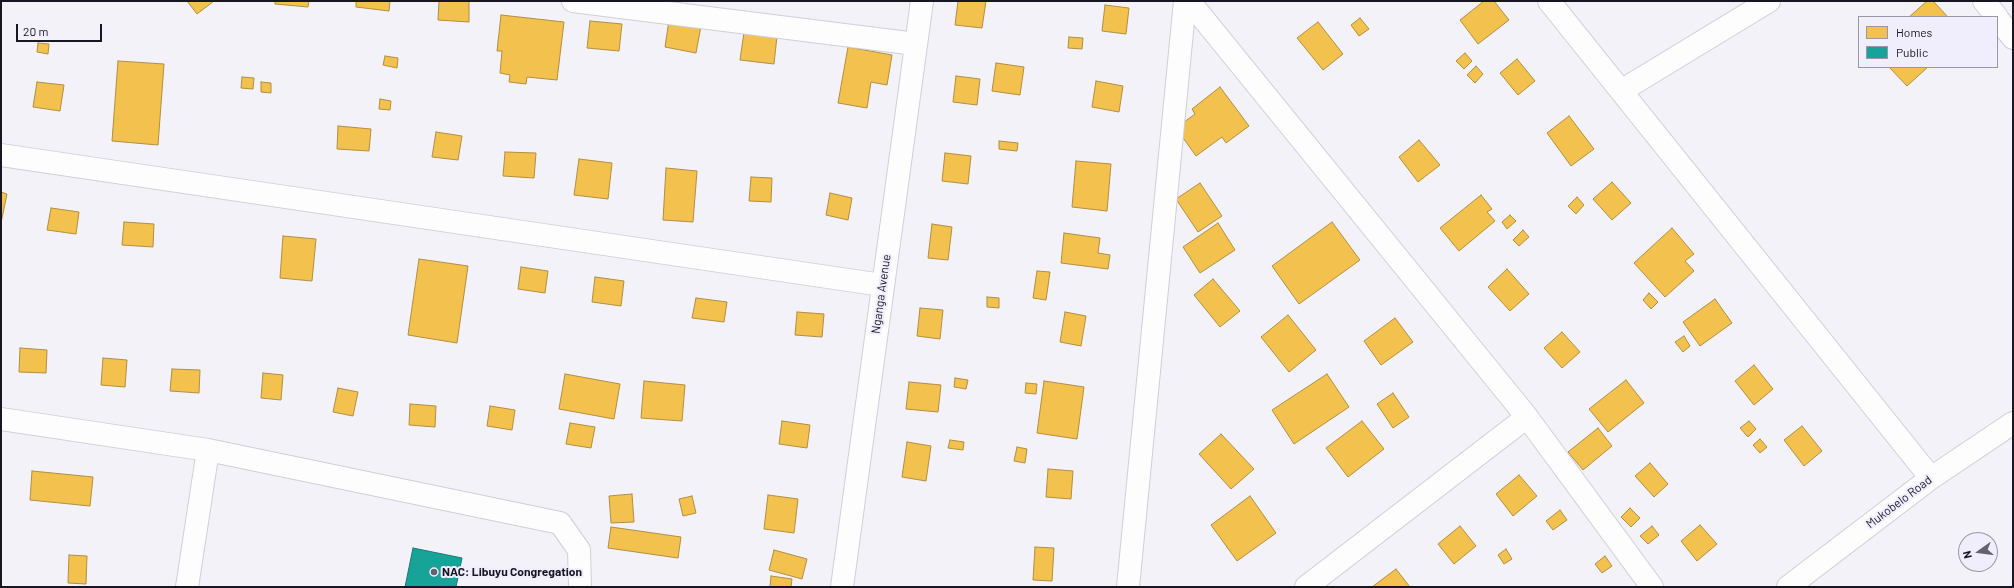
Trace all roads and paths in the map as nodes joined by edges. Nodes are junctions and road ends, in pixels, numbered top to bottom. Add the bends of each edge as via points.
1 (573, 1) edge
2 (922, 1) edge
3 (1185, 1) edge
4 (1189, 1) edge
5 (1549, 1) edge
6 (1769, 1) edge
7 (1984, 1) edge
8 (656, 6) edge
9 (1996, 16) edge
10 (1998, 18) edge
11 (2013, 38) edge
12 (916, 44) junction
13 (1621, 91) junction
14 (1, 155) edge
15 (882, 285) junction
16 (1527, 417) junction
17 (1, 420) edge
18 (2013, 424) edge
19 (208, 450) junction
20 (1931, 478) junction
21 (187, 587) edge
22 (580, 587) edge
23 (842, 587) edge
24 (1128, 587) edge
25 (1306, 587) edge
26 (1652, 587) edge
27 (1788, 587) edge

1 - 8 street
2 - 12 street, Nganga Avenue
3 - 24 street
4 - 16 street
5 - 13 street
6 - 13 street
7 - 9 street
8 - 12 street
10 - 11 street
12 - 15 street, Nganga Avenue
13 - 20 street
14 - 15 street
15 - 23 street, Nganga Avenue
16 - 25 street
16 - 26 street
17 - 19 street
18 - 20 street, Mukobelo Road
19 - 21 street
19 - 22 street via 560,523 579,550
20 - 27 street, Mukobelo Road

